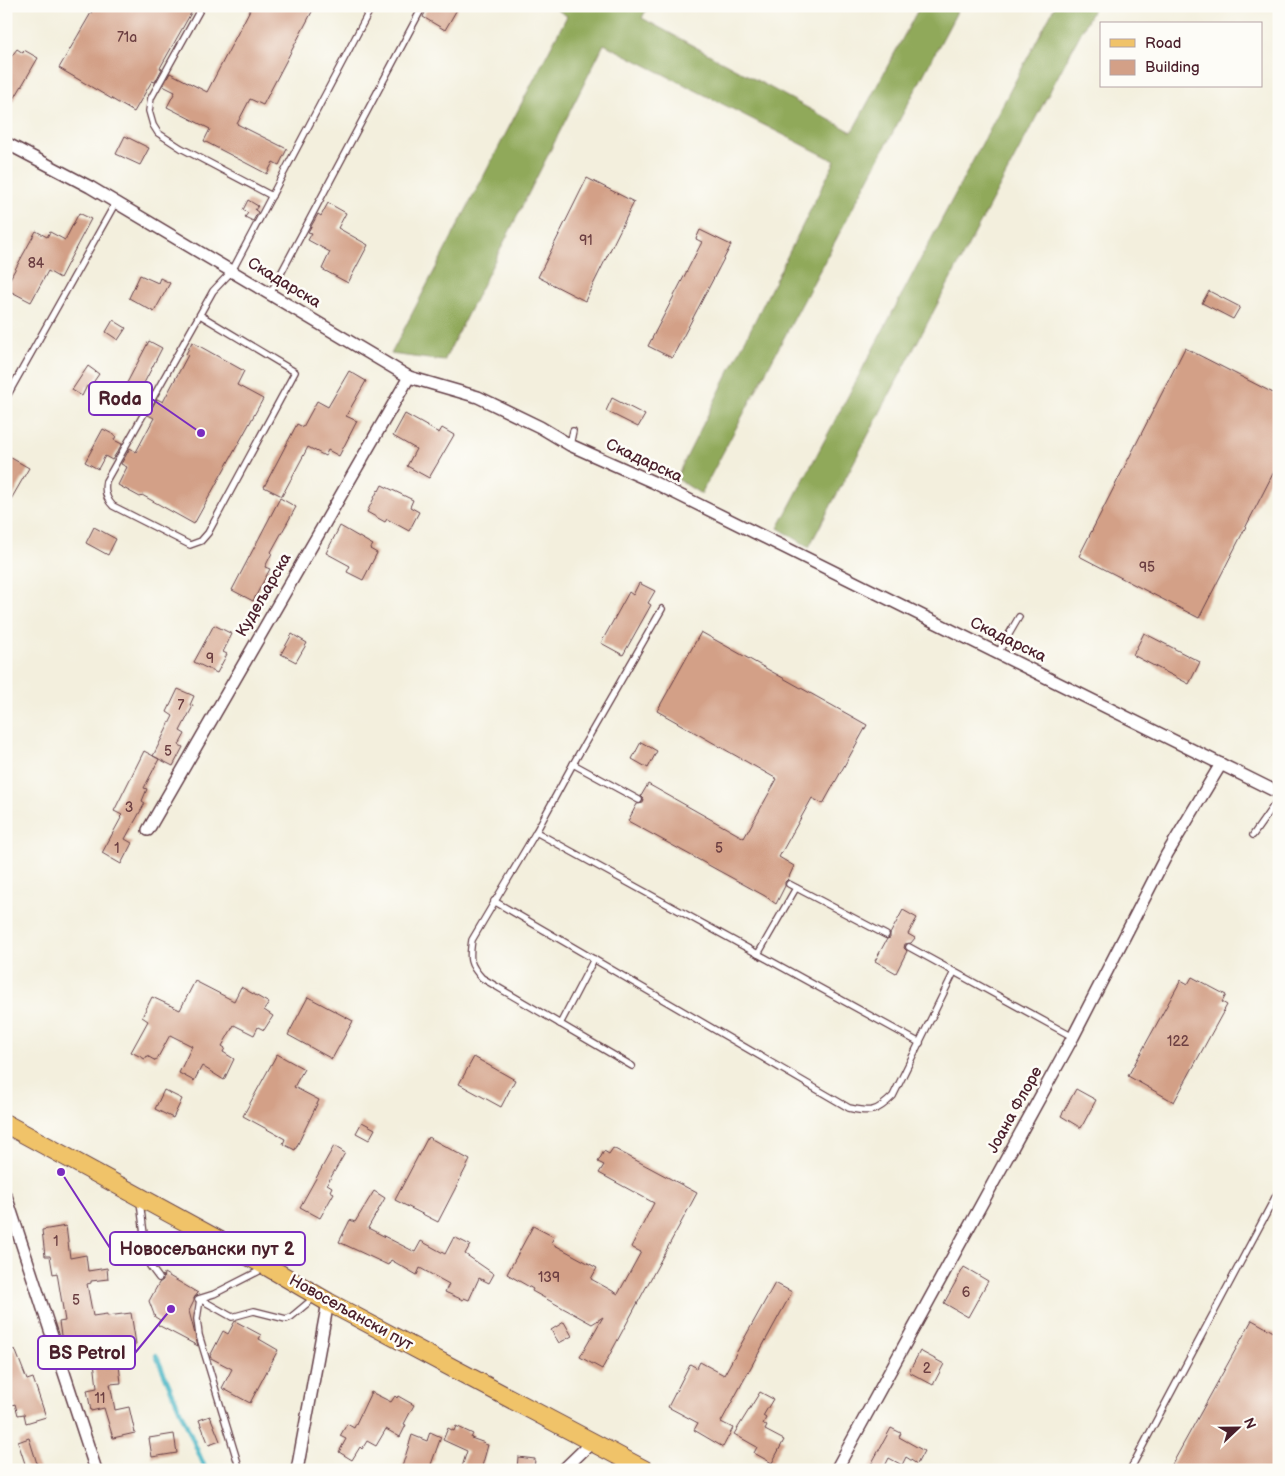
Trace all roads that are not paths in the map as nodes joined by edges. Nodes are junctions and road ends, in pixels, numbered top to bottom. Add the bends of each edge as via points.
1 (202, 6) edge
2 (372, 6) edge
3 (422, 6) edge
4 (6, 143) edge
5 (272, 196) junction
6 (116, 202) junction
7 (232, 271) junction
8 (270, 294) junction
9 (200, 315) junction
10 (409, 377) junction
11 (6, 398) edge
12 (573, 430) dead end
13 (570, 445) junction
14 (662, 609) dead end
15 (1019, 618) dead end
16 (998, 653) junction
17 (573, 764) junction
18 (1221, 764) junction
19 (1279, 793) edge
20 (1279, 798) edge
21 (639, 800) dead end
22 (148, 830) dead end
23 (536, 832) junction
24 (1253, 835) dead end
25 (789, 884) dead end
26 (796, 888) junction
27 (494, 901) junction
28 (886, 935) dead end
29 (909, 948) dead end
30 (758, 954) junction
31 (594, 959) junction
32 (954, 972) junction
33 (560, 1024) junction
34 (1073, 1037) junction
35 (920, 1043) junction
36 (632, 1066) dead end
37 (6, 1124) edge
38 (1279, 1190) edge
39 (6, 1196) edge
40 (139, 1198) junction
41 (268, 1267) junction
42 (159, 1278) dead end
43 (198, 1299) junction
44 (322, 1299) junction
45 (592, 1442) junction
46 (96, 1470) edge
47 (240, 1470) edge
48 (297, 1470) edge
49 (562, 1470) edge
50 (645, 1470) edge
51 (836, 1470) edge
52 (1130, 1470) edge

1 - 5 lane via 151,98 149,112 153,125 158,133 181,148
2 - 5 lane
3 - 8 lane
4 - 6 street, Скадарска
5 - 7 lane
6 - 7 street, Скадарска
6 - 11 lane
7 - 8 street, Скадарска
7 - 9 lane via 213,291
8 - 10 street, Скадарска
9 - 9 lane via 105,486 107,498 113,506 190,545 201,541 208,533 295,372
10 - 13 street, Скадарска via 478,397
10 - 22 street, Кудељарска
12 - 13 lane
13 - 16 street, Скадарска via 653,482
14 - 17 lane
15 - 16 lane
16 - 18 street, Скадарска
17 - 21 lane
17 - 23 lane
18 - 19 street, Скадарска
18 - 34 street, Јоана Флоре via 1166,854
20 - 24 lane
23 - 27 lane
23 - 30 lane
25 - 26 lane
26 - 28 lane
26 - 30 lane
27 - 31 lane
27 - 33 lane via 472,940 472,967 482,978
29 - 32 lane
30 - 35 lane
31 - 33 lane
31 - 35 lane via 848,1108 863,1112 876,1110 893,1096
32 - 34 lane
32 - 35 lane
33 - 36 lane
34 - 51 street, Јоана Флоре
37 - 40 main road, Новосељански пут
38 - 52 lane
39 - 46 street
40 - 41 main road, Новосељански пут
40 - 42 lane via 147,1258
41 - 43 lane
41 - 44 main road, Новосељански пут
43 - 44 lane via 232,1317 254,1311 286,1319
43 - 47 lane via 199,1335
44 - 45 main road, Новосељански пут
44 - 48 street
45 - 49 street
45 - 50 main road, Новосељански пут

